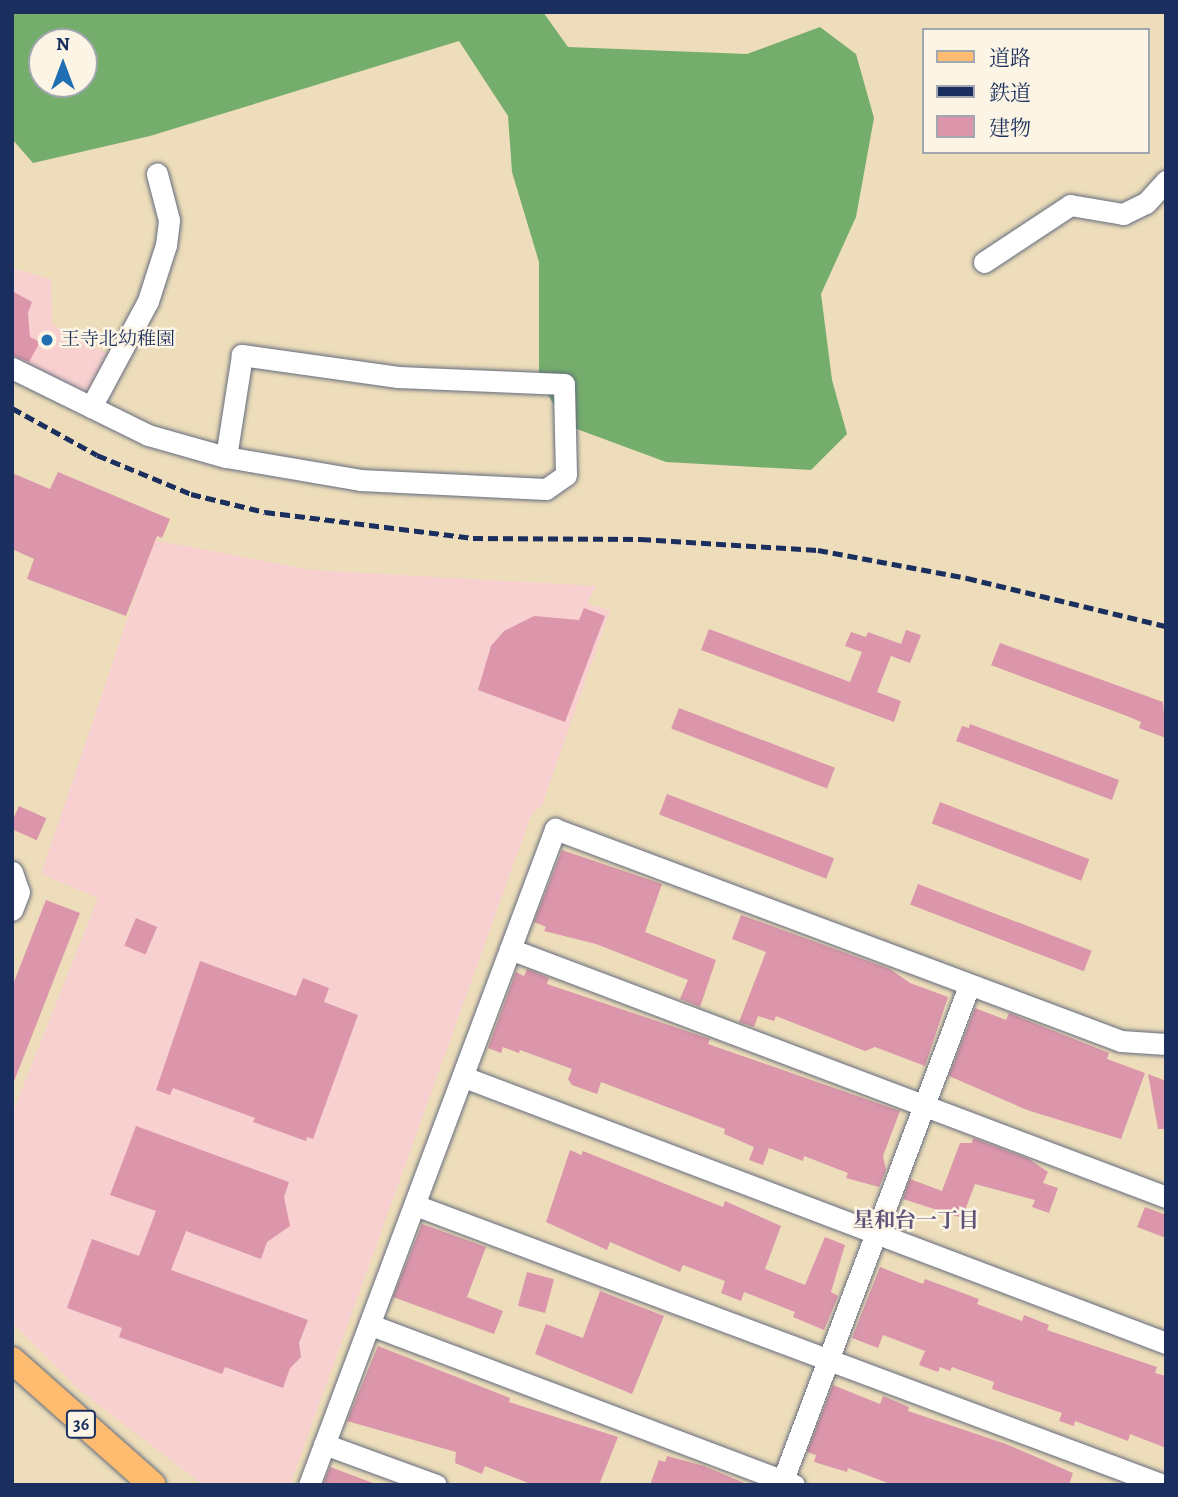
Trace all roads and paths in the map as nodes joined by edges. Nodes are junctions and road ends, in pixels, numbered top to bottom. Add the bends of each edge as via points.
1 (157, 174) dead end
2 (1166, 181) edge
3 (984, 262) dead end
4 (12, 368) edge
5 (91, 407) junction
6 (226, 457) junction
7 (12, 872) edge
8 (12, 910) edge
9 (510, 949) junction
10 (969, 986) junction
11 (1166, 1044) edge
12 (464, 1077) junction
13 (925, 1105) junction
14 (1166, 1197) edge
15 (415, 1205) junction
16 (875, 1234) junction
17 (371, 1325) junction
18 (1166, 1343) edge
19 (12, 1360) edge
20 (828, 1360) junction
21 (324, 1444) junction
22 (786, 1483) edge
23 (153, 1485) edge
24 (309, 1485) edge
25 (436, 1485) edge
26 (1163, 1485) edge

1 - 5 street via 167,208 166,245 148,301
2 - 3 street via 1146,203 1123,214 1070,205
4 - 5 street
5 - 6 street via 148,435
6 - 6 street via 360,480 546,489 566,475 564,384 398,377 242,355
7 - 8 street via 19,892
9 - 10 street via 555,829
9 - 12 street
9 - 13 street
10 - 11 street via 1121,1041
10 - 13 street
12 - 15 street
12 - 16 street
13 - 14 street
13 - 16 street
15 - 17 street
15 - 20 street
16 - 18 street
16 - 20 street
17 - 21 street
17 - 22 street
19 - 23 main road, 36
20 - 22 street
20 - 26 street
21 - 24 street
21 - 25 street

